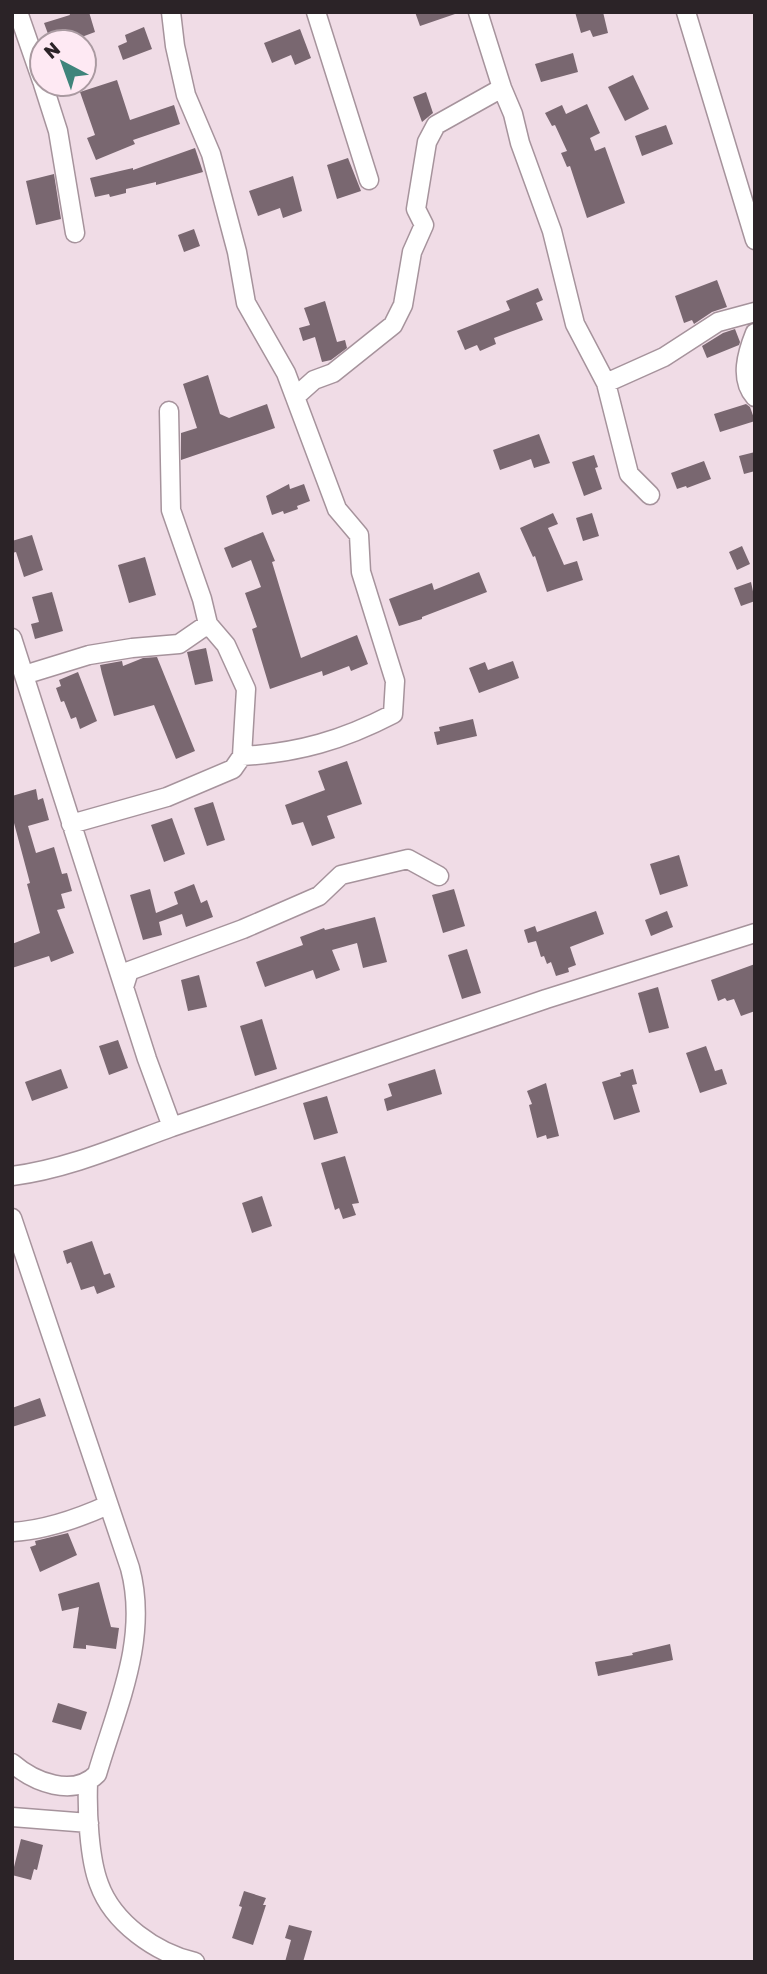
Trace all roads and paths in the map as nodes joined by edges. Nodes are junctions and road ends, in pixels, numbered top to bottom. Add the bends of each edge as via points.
1 (18, 12) edge
2 (171, 12) edge
3 (316, 12) edge
4 (478, 12) edge
5 (686, 12) edge
6 (28, 42) edge
7 (502, 88) junction
8 (47, 98) edge
9 (369, 180) dead end
10 (75, 233) dead end
11 (755, 240) edge
12 (755, 312) edge
13 (755, 332) edge
14 (606, 383) junction
15 (295, 397) junction
16 (755, 397) edge
17 (169, 411) dead end
18 (650, 495) dead end
19 (208, 624) junction
20 (12, 638) edge
21 (24, 675) junction
22 (242, 756) junction
23 (71, 824) junction
24 (439, 876) dead end
25 (755, 933) edge
26 (124, 987) junction
27 (172, 1127) junction
28 (12, 1176) edge
29 (12, 1217) edge
30 (108, 1504) junction
31 (12, 1532) edge
32 (12, 1763) edge
33 (88, 1783) junction
34 (12, 1817) edge
35 (89, 1824) junction
36 (153, 1955) edge
37 (195, 1962) edge

1 - 6 street
2 - 15 street via 186,95 211,154 246,303
3 - 9 street
4 - 7 street
5 - 11 street
7 - 14 street via 552,231 575,324
7 - 15 street via 436,125 427,142 416,209 424,225 393,325
8 - 10 street via 58,131
12 - 14 street via 718,322 664,357
13 - 16 street via 745,373 748,390
14 - 18 street via 629,474
15 - 22 street via 337,509 359,535 362,572 395,681 393,714 322,744 282,754
17 - 19 street via 171,510
19 - 21 street via 179,644 89,655
19 - 22 street via 226,645 246,689
20 - 21 street
21 - 23 street
22 - 23 street via 233,769 167,797
23 - 26 street
24 - 26 street via 408,859 341,875 319,896 129,971
25 - 27 street
26 - 27 street
27 - 28 street via 92,1156
29 - 30 street
30 - 31 street via 78,1518
30 - 33 street via 136,1591 138,1613 133,1654 97,1774
32 - 33 street via 35,1780
33 - 35 street
34 - 35 street
35 - 36 street via 99,1884
36 - 37 street

